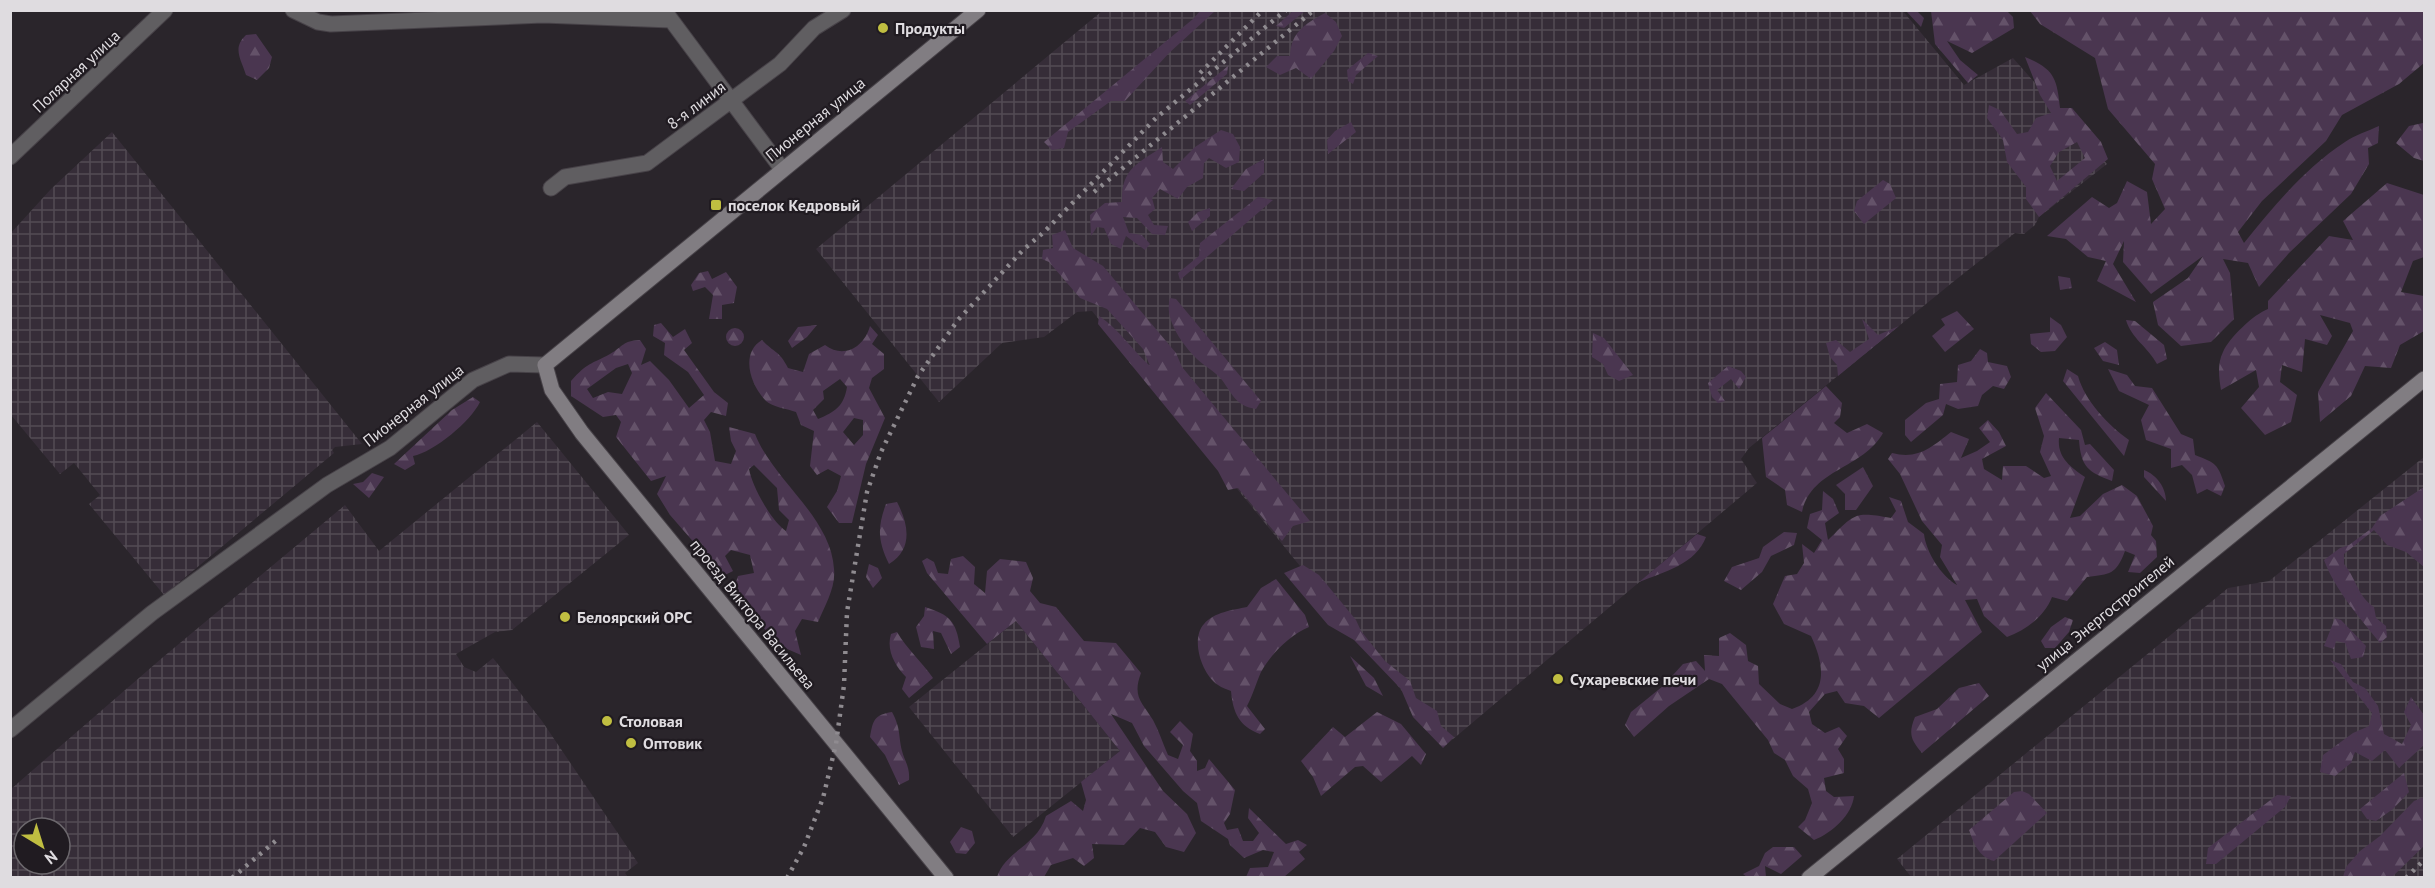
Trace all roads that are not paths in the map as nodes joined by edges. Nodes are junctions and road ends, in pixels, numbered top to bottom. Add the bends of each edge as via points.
1 (165, 10) edge
2 (293, 10) edge
3 (843, 10) edge
4 (978, 10) edge
5 (667, 15) edge
6 (731, 101) junction
7 (10, 157) edge
8 (782, 169) junction
9 (551, 188) dead end
10 (545, 365) junction
11 (2424, 379) edge
12 (10, 730) edge
13 (946, 878) edge
14 (1809, 878) edge

1 - 7 street, Полярная улица
2 - 5 street via 332,24 543,15
3 - 6 street, 8-я линия via 814,28 780,64
4 - 8 street, Пионерная улица
5 - 6 street
6 - 8 street
6 - 9 street, 8-я линия via 647,163 565,177
8 - 10 street, Пионерная улица
10 - 12 street, Пионерная улица via 509,364 473,380 382,454 327,485 152,613
10 - 13 street, проезд Виктора Васильева via 552,390 582,433
11 - 14 street, улица Энергостроителей

